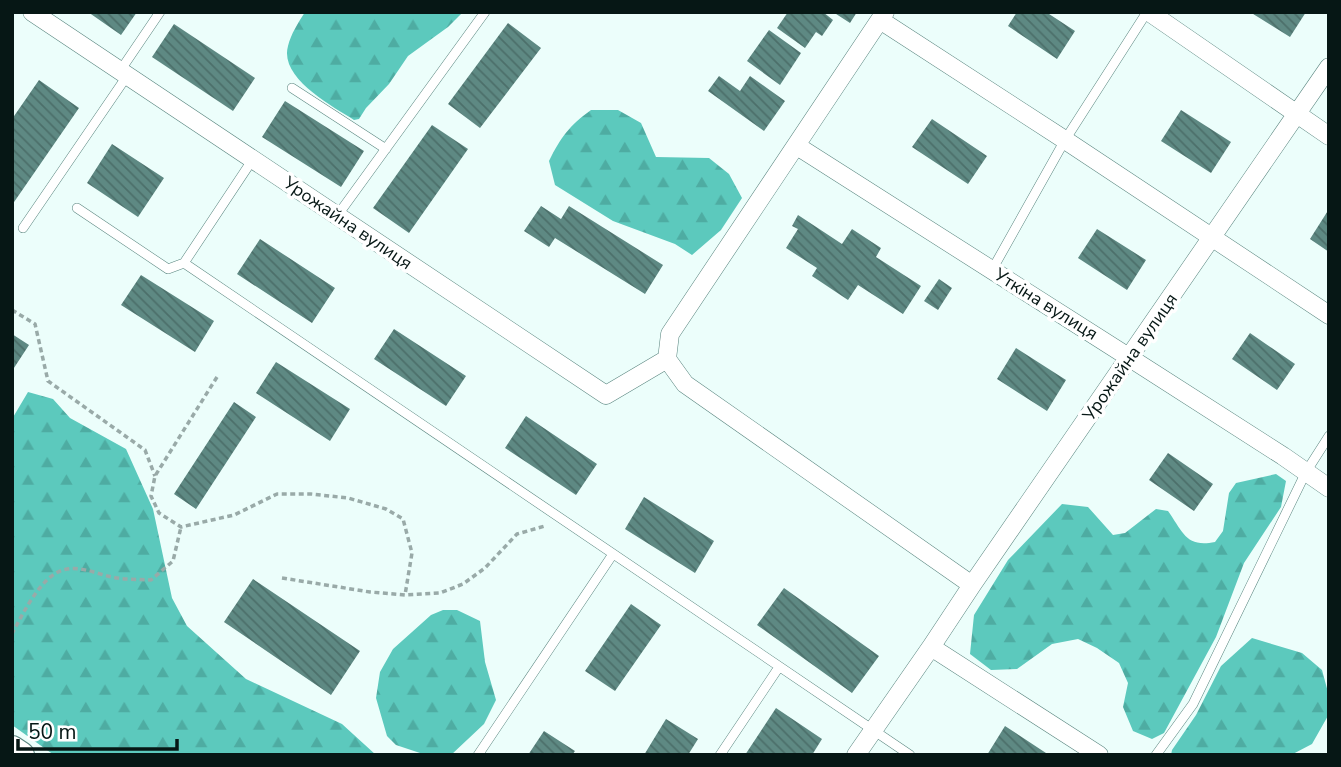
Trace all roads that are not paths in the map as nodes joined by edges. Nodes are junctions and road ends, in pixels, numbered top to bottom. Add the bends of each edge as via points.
1 (32, 12) edge
2 (160, 12) edge
3 (485, 12) edge
4 (1148, 12) edge
5 (883, 16) edge
6 (1329, 67) edge
7 (123, 73) junction
8 (292, 88) dead end
9 (1297, 114) junction
10 (1329, 136) edge
11 (1065, 140) junction
12 (797, 146) junction
13 (386, 149) junction
14 (253, 159) junction
15 (78, 208) dead end
16 (337, 216) junction
17 (23, 228) dead end
18 (1212, 237) junction
19 (184, 262) junction
20 (992, 270) junction
21 (1329, 315) edge
22 (1130, 358) junction
23 (667, 359) junction
24 (1329, 436) edge
25 (1307, 472) junction
26 (1329, 488) edge
27 (613, 554) junction
28 (972, 585) junction
29 (931, 647) junction
30 (779, 667) junction
31 (873, 731) junction
32 (12, 749) edge
33 (21, 755) edge
34 (478, 755) edge
35 (720, 755) edge
36 (856, 755) edge
37 (910, 755) edge
38 (1099, 755) edge
39 (1156, 755) edge

1 - 7 street, Урожайна вулиця
2 - 7 lane
3 - 13 lane
4 - 9 street
4 - 11 lane
5 - 11 street
5 - 12 street
6 - 9 street, Урожайна вулиця
7 - 14 street, Урожайна вулиця
7 - 17 lane
8 - 13 lane
9 - 10 street
9 - 18 street, Урожайна вулиця
11 - 18 street
11 - 20 lane
12 - 20 street, Уткiна вулиця
12 - 23 street via 670,334
13 - 16 lane
14 - 16 street, Урожайна вулиця
14 - 19 lane
15 - 19 lane via 168,269
16 - 23 street, Урожайна вулиця via 606,395
18 - 21 street
18 - 22 street, Урожайна вулиця
19 - 27 lane
20 - 22 street, Уткiна вулиця
22 - 25 street, Уткiна вулиця
22 - 28 street, Урожайна вулиця
23 - 28 street via 685,384
24 - 25 lane
25 - 26 street, Уткiна вулиця
25 - 39 lane via 1193,704
27 - 30 lane
27 - 34 lane
28 - 29 street, Урожайна вулиця
29 - 31 street, Урожайна вулиця
29 - 38 street
30 - 31 lane
30 - 35 lane
31 - 36 street, Урожайна вулиця
31 - 37 lane
32 - 33 main road

